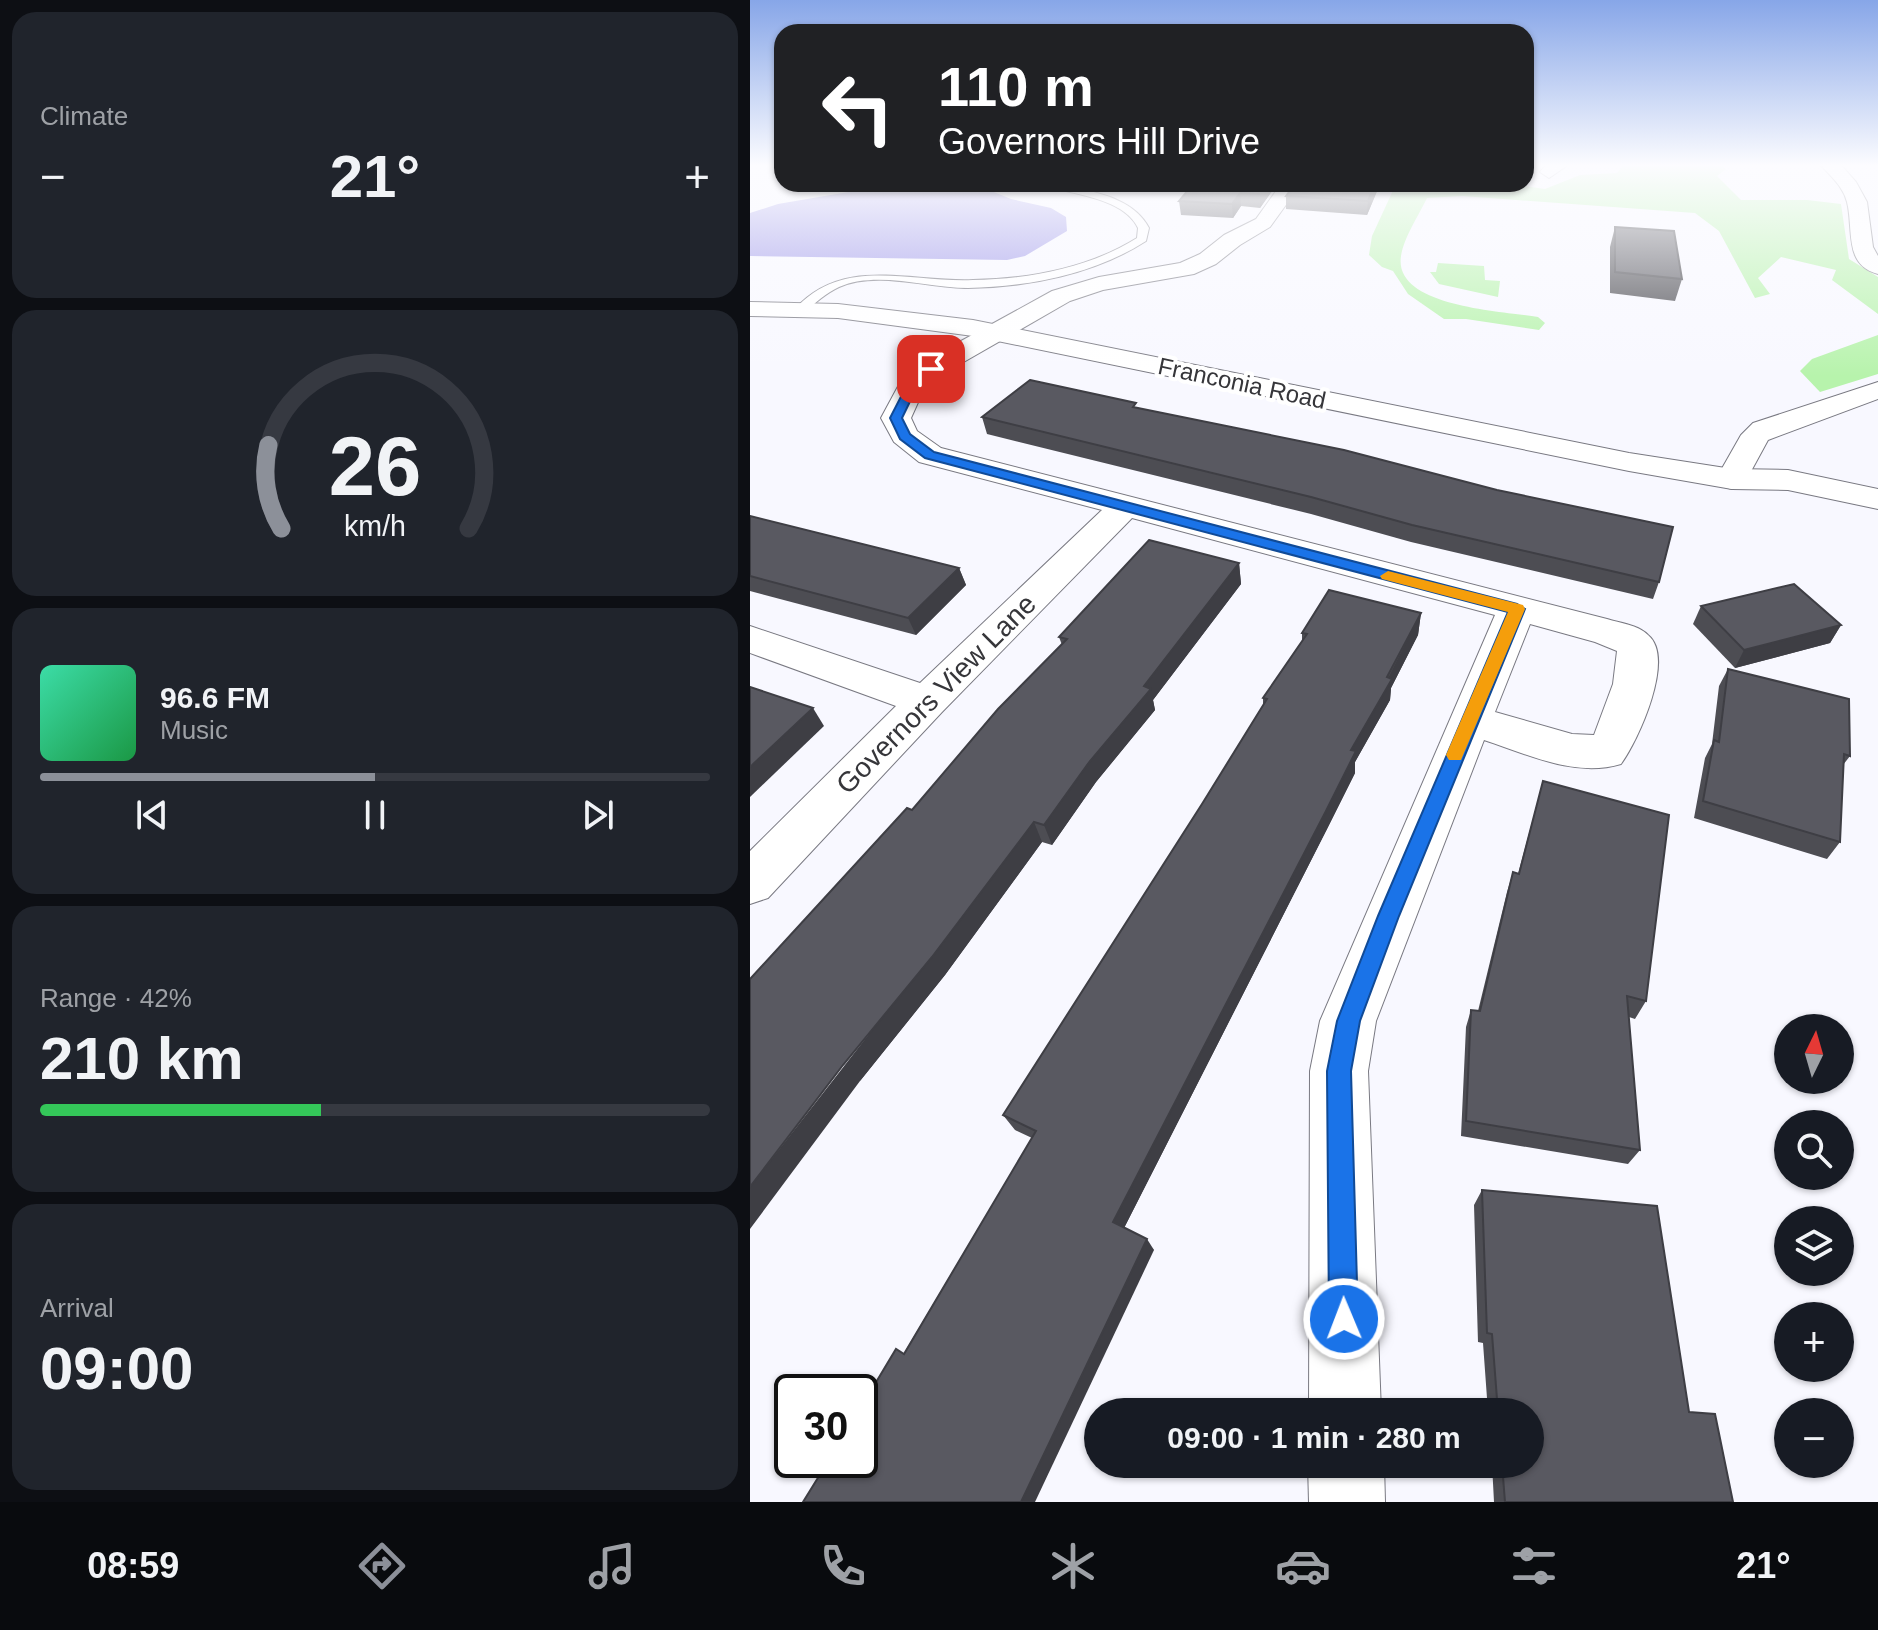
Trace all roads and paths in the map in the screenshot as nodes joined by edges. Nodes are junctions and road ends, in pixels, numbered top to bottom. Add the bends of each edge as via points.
1 (1143, 235) edge
2 (1241, 235) edge
3 (1861, 235) edge
4 (1878, 267) edge
5 (750, 309) edge
6 (800, 310) junction
7 (995, 331) junction
8 (1878, 390) edge
9 (1732, 479) junction
10 (1878, 499) edge
11 (1124, 508) junction
12 (1878, 521) edge
13 (1517, 609) junction
14 (750, 639) edge
15 (927, 701) junction
16 (1470, 720) junction
17 (750, 883) edge
18 (1345, 1398) edge
19 (1346, 1478) edge
20 (1347, 1502) edge

1 - 6 lane via 1104,259 1010,282 849,281 825,290
2 - 7 street via 1186,269 1061,296
3 - 4 street via 1863,252
5 - 6 street, Franconia Road
6 - 7 street, Franconia Road
7 - 9 street, Franconia Road via 1344,406
7 - 11 street via 912,385 896,418 905,436 930,455
8 - 9 street via 1764,429
9 - 10 street, Franconia Road via 1788,480
9 - 12 street, Franconia Road
11 - 13 street
11 - 15 street, Governors View Lane
13 - 16 street
13 - 16 street via 1636,645 1639,661 1619,735 1605,752 1584,753
14 - 15 street
15 - 17 street, Governors View Lane
16 - 18 street via 1348,1021 1341,1059
19 - 20 street

